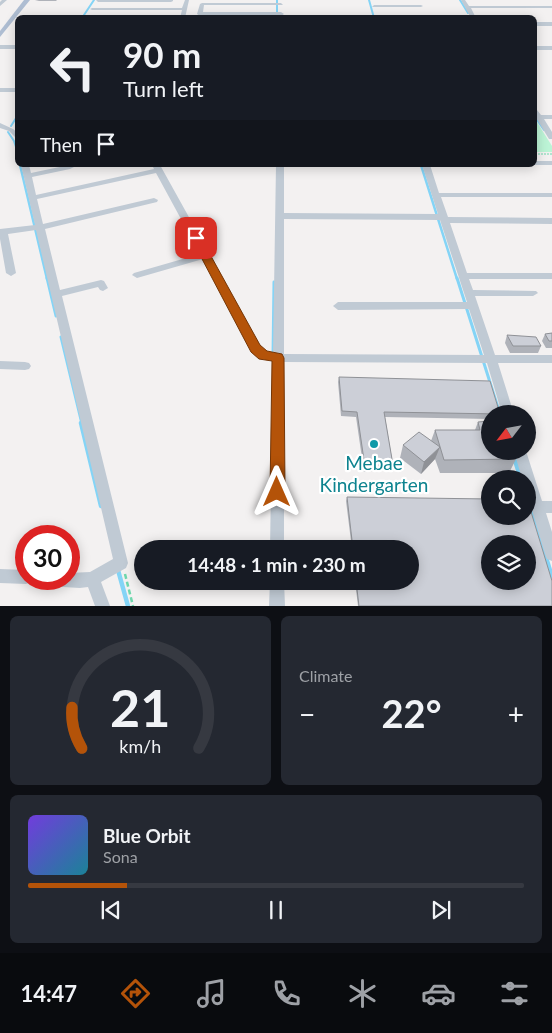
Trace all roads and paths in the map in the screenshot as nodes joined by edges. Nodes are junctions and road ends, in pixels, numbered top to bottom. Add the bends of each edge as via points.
1 (5, 0) edge
2 (27, 0) edge
3 (98, 0) edge
4 (188, 0) edge
5 (372, 0) edge
6 (463, 0) edge
7 (485, 0) edge
8 (507, 0) edge
9 (530, 0) edge
10 (171, 1) edge
11 (279, 3) edge
12 (0, 6) edge
13 (374, 6) junction
14 (421, 6) dead end
15 (467, 7) junction
16 (490, 7) junction
17 (513, 7) junction
18 (536, 7) junction
19 (552, 7) edge
20 (184, 9) junction
21 (92, 10) junction
22 (15, 15) edge
23 (89, 15) edge
24 (183, 15) edge
25 (279, 15) edge
26 (377, 15) edge
27 (472, 15) edge
28 (15, 16) edge
29 (537, 24) edge
30 (552, 24) edge
31 (0, 35) edge
32 (0, 47) edge
33 (15, 47) edge
34 (537, 48) edge
35 (552, 48) edge
36 (0, 90) edge
37 (15, 90) edge
38 (537, 114) edge
39 (552, 117) edge
40 (0, 125) edge
41 (15, 127) edge
42 (552, 137) edge
43 (537, 154) edge
44 (552, 154) edge
45 (537, 163) edge
46 (552, 163) edge
47 (70, 167) dead end
48 (157, 167) edge
49 (280, 167) edge
50 (427, 167) edge
51 (26, 170) edge
52 (436, 195) junction
53 (552, 195) edge
54 (33, 198) junction
55 (154, 200) dead end
56 (279, 216) junction
57 (441, 218) junction
58 (552, 221) edge
59 (36, 228) junction
60 (2, 232) edge
61 (205, 255) junction
62 (11, 273) dead end
63 (137, 275) dead end
64 (463, 276) junction
65 (552, 276) edge
66 (101, 283) dead end
67 (468, 293) junction
68 (533, 293) dead end
69 (57, 294) junction
70 (338, 306) dead end
71 (468, 306) junction
72 (275, 358) junction
73 (485, 359) junction
74 (552, 359) edge
75 (0, 365) edge
76 (25, 366) dead end
77 (504, 405) edge
78 (523, 460) edge
79 (537, 506) junction
80 (552, 506) edge
81 (277, 540) edge
82 (552, 554) edge
83 (118, 565) junction
84 (0, 576) edge
85 (15, 577) edge
86 (92, 579) junction
87 (80, 581) edge
88 (277, 590) edge
89 (104, 606) edge
90 (133, 606) edge
91 (277, 606) edge

1 - 12 street
2 - 22 main road
3 - 10 street
3 - 21 street
4 - 20 street
5 - 13 street
6 - 15 street
7 - 16 street
8 - 17 street
9 - 18 street
11 - 25 street
11 - 25 street via 202,4 200,14
13 - 14 street
13 - 26 street
15 - 16 street
15 - 27 street
16 - 17 street
17 - 18 street
18 - 19 street
20 - 21 street
20 - 24 street
21 - 23 street
28 - 31 main road
29 - 30 street
32 - 33 street
34 - 35 street
36 - 37 street
38 - 39 street
38 - 42 street
40 - 41 street
43 - 44 path
45 - 46 street
47 - 51 street
48 - 54 street
48 - 61 street
49 - 56 street
50 - 52 street
51 - 54 street
52 - 53 street
52 - 57 street
54 - 59 street
55 - 59 street
56 - 57 street
56 - 72 street
57 - 58 street
57 - 64 street
59 - 60 street
59 - 69 street
60 - 62 street
61 - 63 street
61 - 72 street via 256,348 263,355
64 - 65 street
64 - 67 street
66 - 69 street
67 - 68 street
67 - 71 street
69 - 83 street
70 - 71 street
71 - 73 street
72 - 73 street
72 - 81 street
73 - 74 street
73 - 77 street
75 - 76 street
78 - 79 street
79 - 80 street
79 - 82 street
83 - 86 street
83 - 90 path
84 - 85 street
86 - 87 street
86 - 89 street
88 - 91 street

